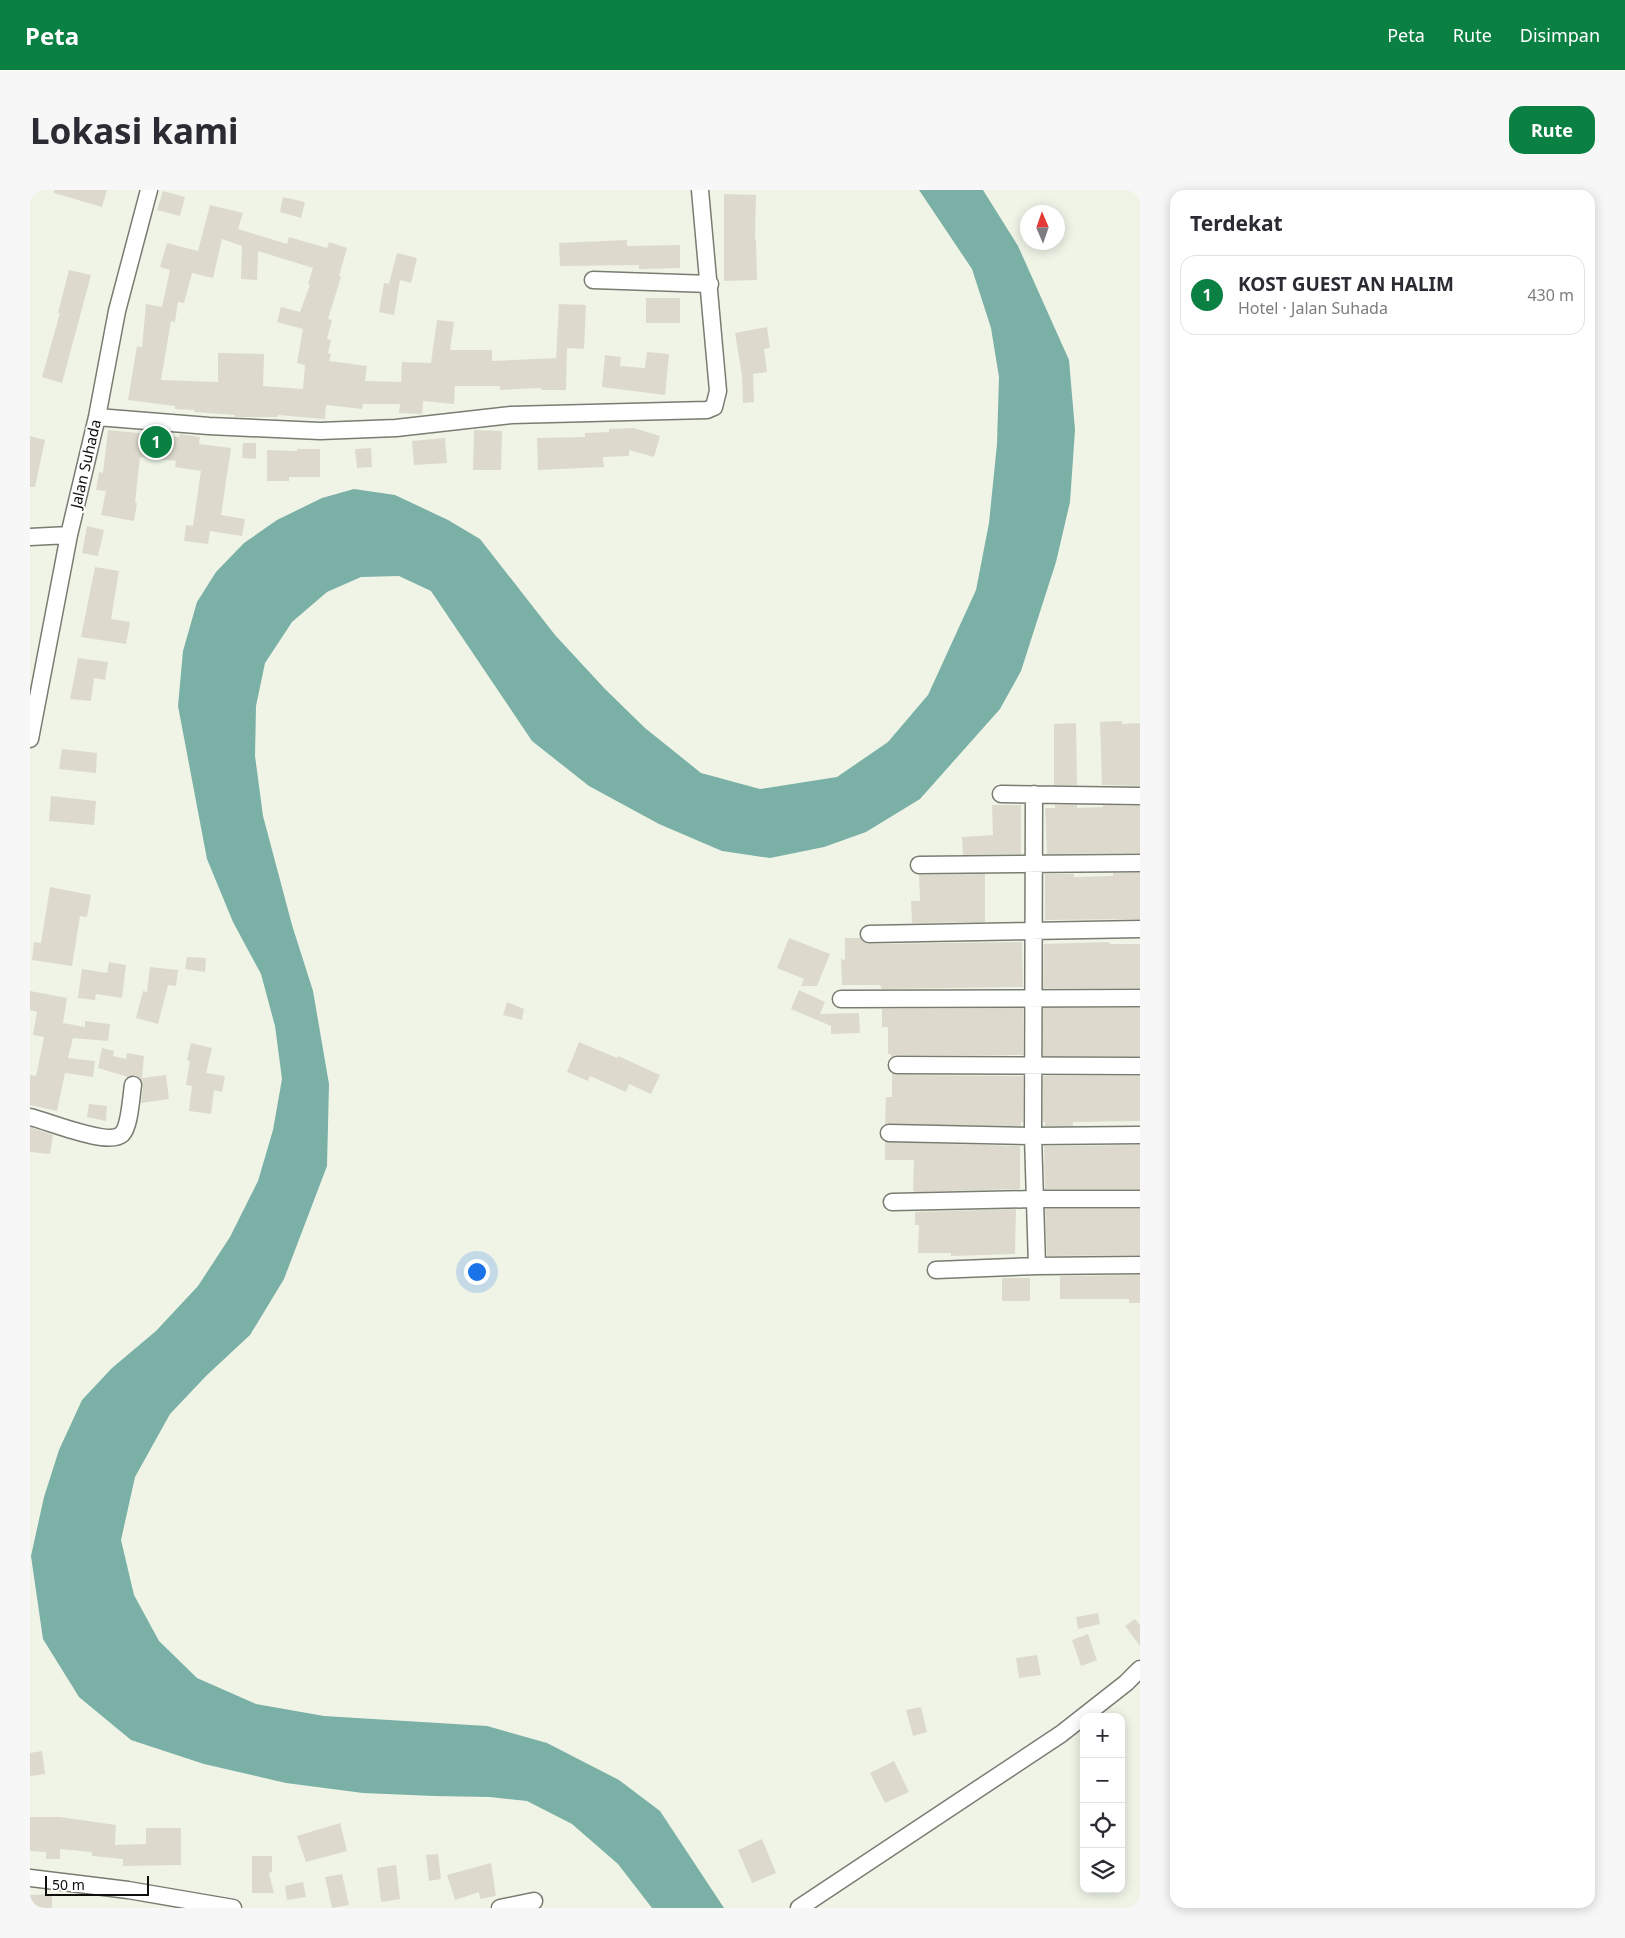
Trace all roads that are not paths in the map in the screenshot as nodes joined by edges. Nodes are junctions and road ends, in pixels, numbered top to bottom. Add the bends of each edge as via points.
1 (149, 190) edge
2 (700, 190) edge
3 (594, 280) dead end
4 (710, 284) junction
5 (97, 417) junction
6 (69, 535) junction
7 (30, 537) edge
8 (30, 739) edge
9 (1001, 794) dead end
10 (1034, 794) junction
11 (1140, 796) edge
12 (1034, 863) junction
13 (1140, 863) edge
14 (919, 865) dead end
15 (1140, 929) edge
16 (1033, 931) junction
17 (870, 934) dead end
18 (1033, 998) junction
19 (1140, 998) edge
20 (841, 999) dead end
21 (897, 1065) dead end
22 (1034, 1066) junction
23 (1140, 1066) edge
24 (133, 1086) dead end
25 (30, 1117) edge
26 (889, 1133) dead end
27 (1140, 1135) edge
28 (1033, 1136) junction
29 (1034, 1199) junction
30 (1140, 1199) edge
31 (892, 1202) dead end
32 (1037, 1266) junction
33 (1140, 1266) edge
34 (936, 1270) dead end
35 (1140, 1669) edge
36 (30, 1878) edge
37 (534, 1901) dead end
38 (233, 1908) edge
39 (500, 1908) edge
40 (799, 1908) edge

1 - 5 street, Jalan Suhada via 117,311
2 - 4 street
3 - 4 street
4 - 5 street via 718,391 714,407 707,410 511,415 396,428 320,430
5 - 6 street, Jalan Suhada
6 - 7 street
6 - 8 street, Jalan Suhada
9 - 10 street
10 - 11 street
10 - 12 street
12 - 13 street
12 - 14 street
12 - 16 street
15 - 16 street
16 - 17 street
16 - 18 street
18 - 19 street
18 - 20 street
18 - 22 street
21 - 22 street
22 - 23 street
22 - 28 street
24 - 25 street via 126,1126 122,1135 110,1139
26 - 28 street
27 - 28 street
28 - 29 street
29 - 30 street
29 - 31 street
29 - 32 street
32 - 33 street
32 - 34 street
35 - 40 street via 1061,1734
36 - 38 street
37 - 39 street

